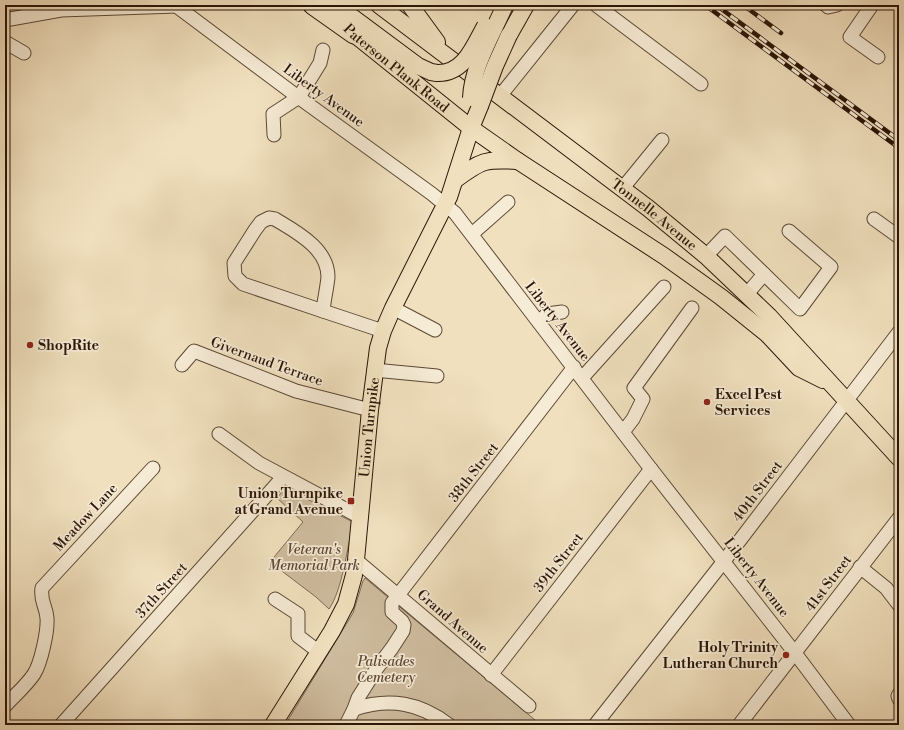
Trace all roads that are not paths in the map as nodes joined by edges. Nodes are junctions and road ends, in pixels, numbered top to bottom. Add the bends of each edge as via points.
1 (176, 5) edge
2 (313, 5) edge
3 (325, 5) edge
4 (336, 5) edge
5 (379, 5) edge
6 (410, 5) edge
7 (500, 5) edge
8 (505, 5) edge
9 (526, 5) edge
10 (573, 5) edge
11 (596, 5) edge
12 (826, 5) edge
13 (837, 5) edge
14 (872, 5) edge
15 (5, 20) edge
16 (354, 34) junction
17 (5, 42) edge
18 (323, 50) dead end
19 (24, 53) dead end
20 (449, 57) junction
21 (878, 57) dead end
22 (701, 84) dead end
23 (500, 96) junction
24 (299, 97) junction
25 (476, 102) junction
26 (471, 128) junction
27 (274, 134) dead end
28 (662, 140) dead end
29 (518, 161) junction
30 (455, 180) junction
31 (622, 189) junction
32 (508, 202) dead end
33 (446, 204) junction
34 (874, 219) dead end
35 (789, 231) dead end
36 (472, 234) junction
37 (899, 238) edge
38 (706, 256) junction
39 (764, 274) junction
40 (664, 287) dead end
41 (747, 294) junction
42 (393, 308) junction
43 (692, 308) dead end
44 (323, 311) junction
45 (562, 312) dead end
46 (539, 322) junction
47 (435, 330) dead end
48 (383, 331) junction
49 (899, 332) edge
50 (182, 365) dead end
51 (574, 368) junction
52 (374, 370) junction
53 (437, 376) dead end
54 (582, 378) junction
55 (833, 386) junction
56 (846, 400) junction
57 (370, 410) junction
58 (623, 432) junction
59 (219, 434) dead end
60 (899, 458) edge
61 (153, 468) dead end
62 (651, 469) junction
63 (284, 477) junction
64 (360, 518) junction
65 (899, 518) edge
66 (356, 560) junction
67 (724, 561) junction
68 (860, 567) junction
69 (398, 595) junction
70 (275, 599) dead end
71 (899, 605) edge
72 (319, 652) junction
73 (796, 653) junction
74 (491, 675) junction
75 (899, 694) edge
76 (899, 700) edge
77 (5, 706) edge
78 (529, 706) dead end
79 (354, 709) junction
80 (842, 722) edge
81 (61, 725) edge
82 (273, 725) edge
83 (346, 725) edge
84 (449, 725) edge
85 (595, 725) edge
86 (739, 725) edge

1 - 15 street via 61,10
1 - 24 street, Liberty Avenue
2 - 16 highway
3 - 16 main road, Paterson Plank Road
4 - 7 main road, Paterson Plank Road, bridge via 418,66 431,72 448,73 463,63 488,20
5 - 20 main road, Tonnelle Avenue
6 - 20 main road
8 - 25 main road, Paterson Plank Road, bridge via 472,86
9 - 25 main road, Paterson Plank Road, bridge
10 - 23 street
11 - 22 street
12 - 13 street
14 - 21 street via 850,37
16 - 26 main road, Paterson Plank Road
17 - 19 street
18 - 24 street via 320,63
20 - 23 main road, Tonnelle Avenue
23 - 31 main road, Tonnelle Avenue
24 - 27 street via 273,114
24 - 33 street, Liberty Avenue
25 - 26 main road, Paterson Plank Road
26 - 29 main road
26 - 30 main road, Union Turnpike
28 - 31 street
29 - 30 main road via 484,162 472,167
29 - 55 main road via 721,296 754,323 799,368
30 - 33 main road, Union Turnpike
31 - 38 main road, Tonnelle Avenue
32 - 36 street
33 - 36 street, Liberty Avenue
33 - 42 main road, Union Turnpike
34 - 37 street
35 - 39 street via 831,267 800,309
36 - 46 street, Liberty Avenue
38 - 39 street via 725,236
38 - 41 main road, Tonnelle Avenue
39 - 41 street
40 - 54 street
41 - 55 main road, Tonnelle Avenue
42 - 47 street
42 - 48 main road, Union Turnpike
43 - 58 street via 634,388 643,399
44 - 44 street via 328,277 326,265 317,250 310,242 275,219 269,218 261,222 234,263 235,276 243,284
44 - 48 street
45 - 46 street via 547,314
46 - 51 street, Liberty Avenue
48 - 52 main road, Union Turnpike
49 - 56 street, 40th Street
50 - 57 street, Givernaud Terrace via 194,351 296,391
51 - 54 street, Liberty Avenue
51 - 69 street, 38th Street
52 - 53 street
52 - 57 main road, Union Turnpike
54 - 58 street, Liberty Avenue
55 - 56 main road, Tonnelle Avenue
56 - 60 main road, Tonnelle Avenue
56 - 67 street, 40th Street
57 - 64 main road, Union Turnpike
58 - 62 street, Liberty Avenue
59 - 63 street via 259,463
61 - 77 street, Meadow Lane via 42,588 41,597 47,625 39,662 34,673
62 - 67 street, Liberty Avenue
62 - 74 street, 39th Street
63 - 64 street
63 - 81 street, 37th Street
64 - 66 main road, Union Turnpike
65 - 68 street, 41st Street
66 - 69 street, Grand Avenue
66 - 72 main road, Union Turnpike via 346,604
67 - 73 street, Liberty Avenue
67 - 85 street, 40th Street
68 - 71 street via 886,588
68 - 73 street, 41st Street
69 - 74 street, Grand Avenue
69 - 79 street via 391,607 392,612 404,625 402,631 358,698
70 - 72 street via 298,614 298,636
72 - 82 main road, Union Turnpike
73 - 80 street, Liberty Avenue
73 - 86 street, 41st Street
74 - 78 street, Grand Avenue
75 - 76 street
79 - 83 street
79 - 84 street via 388,703 419,707

